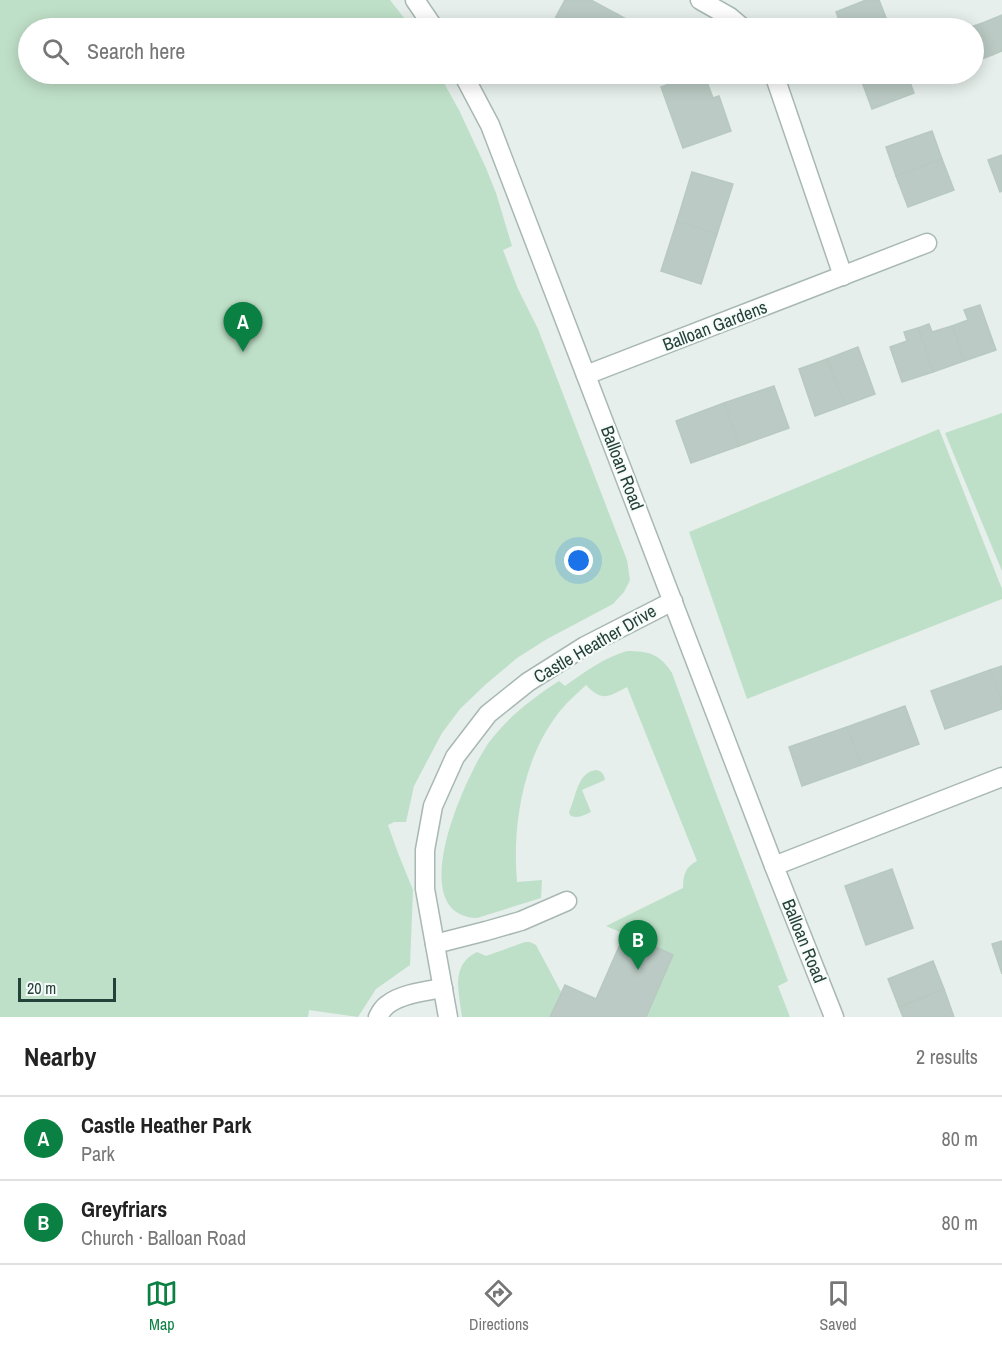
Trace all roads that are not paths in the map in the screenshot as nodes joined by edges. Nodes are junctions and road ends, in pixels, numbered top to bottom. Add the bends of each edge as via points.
1 (415, 0) edge
2 (700, 0) edge
3 (427, 18) edge
4 (731, 18) edge
5 (468, 84) edge
6 (777, 84) edge
7 (927, 243) dead end
8 (843, 276) junction
9 (586, 375) junction
10 (673, 601) junction
11 (1002, 777) edge
12 (774, 866) junction
13 (567, 900) dead end
14 (435, 944) junction
15 (443, 987) junction
16 (378, 1017) edge
17 (448, 1017) edge
18 (834, 1017) edge

1 - 3 street
2 - 4 street
5 - 9 street, Balloan Road via 490,124
6 - 8 street
7 - 8 street, Balloan Gardens
8 - 9 street, Balloan Gardens
9 - 10 street, Balloan Road
10 - 12 street, Balloan Road
10 - 14 street, Castle Heather Drive via 585,646 528,682 488,714 455,757 432,806 425,850 425,889
11 - 12 street
12 - 18 street, Balloan Road
13 - 14 street via 521,921
14 - 15 street, Castle Heather Drive
15 - 16 street via 397,999 386,1005
15 - 17 street, Castle Heather Drive

